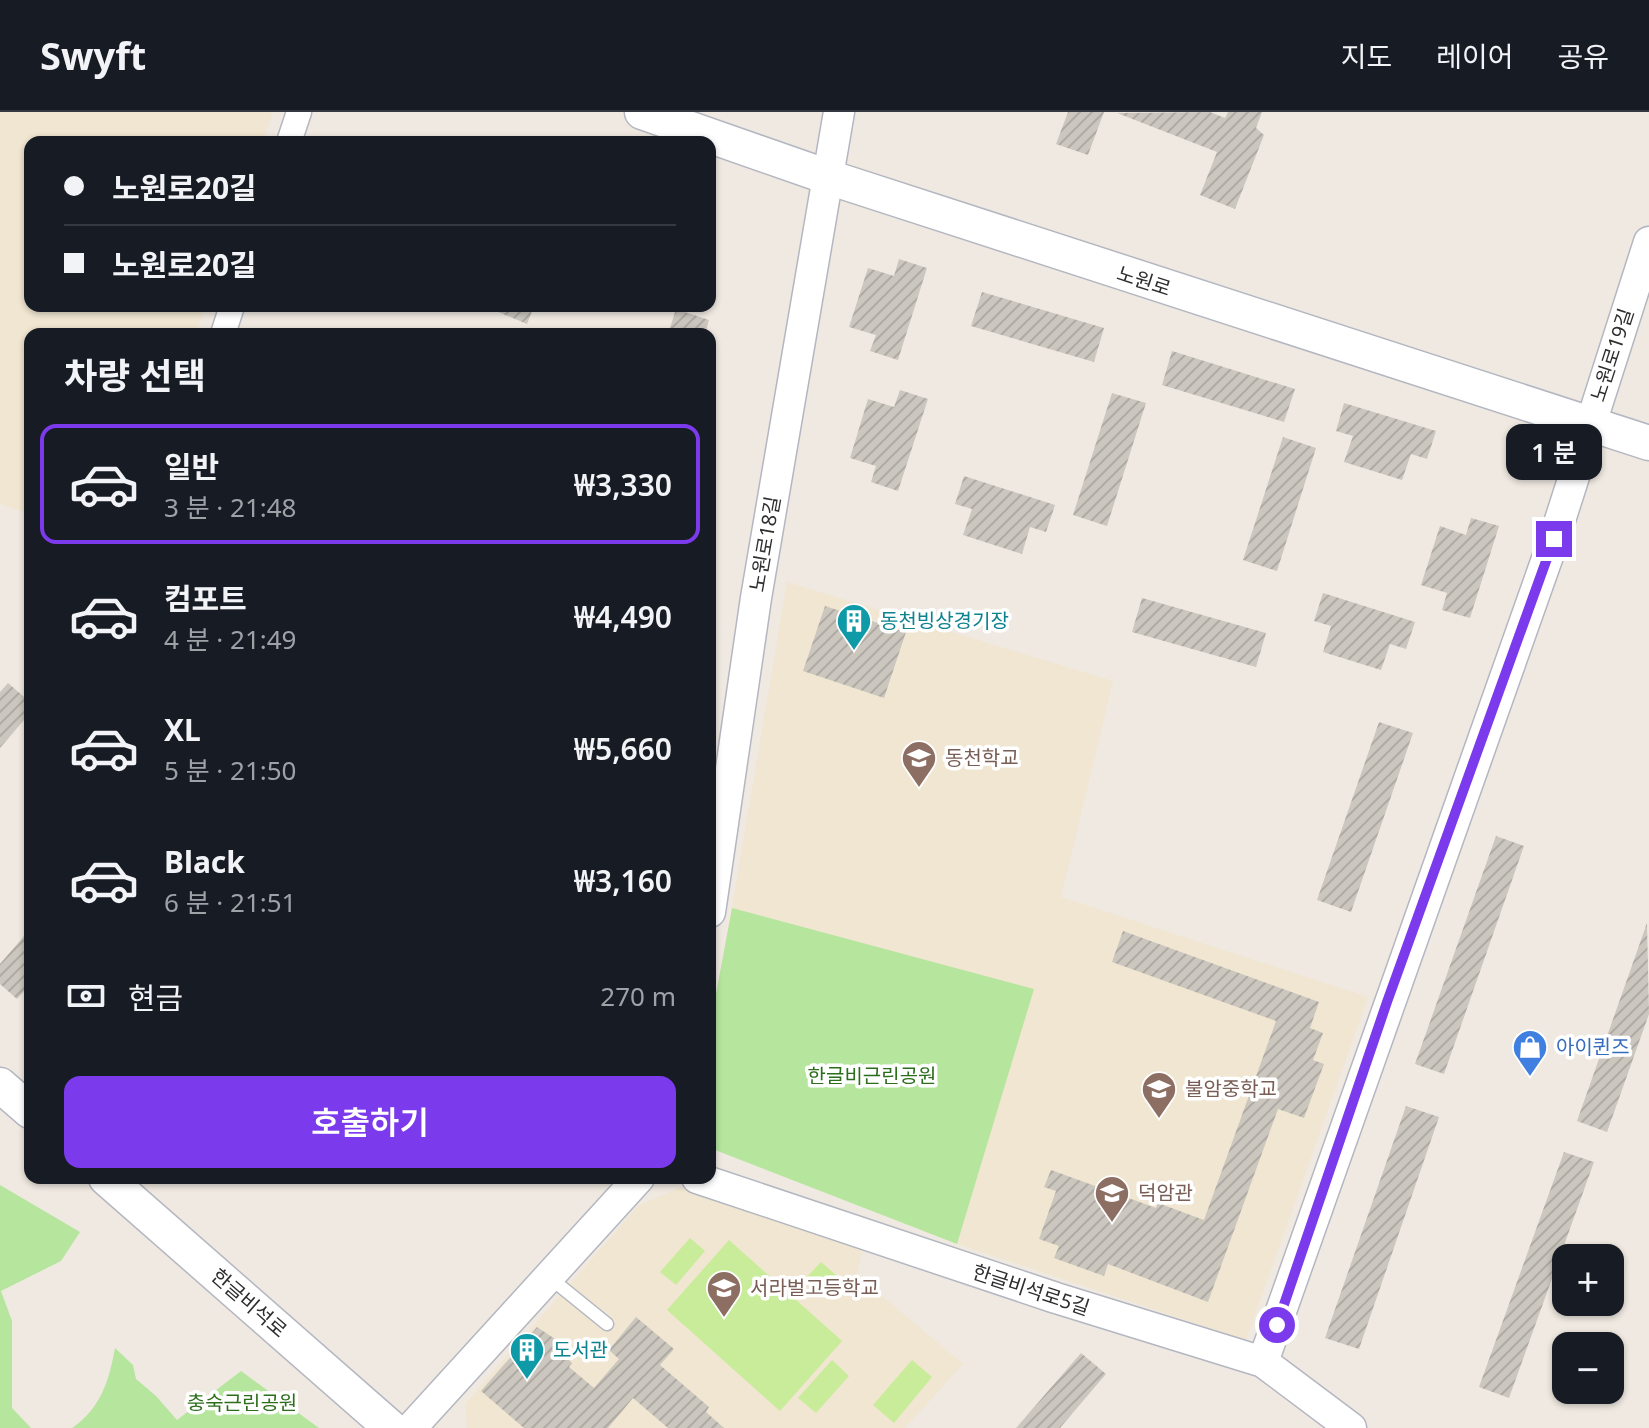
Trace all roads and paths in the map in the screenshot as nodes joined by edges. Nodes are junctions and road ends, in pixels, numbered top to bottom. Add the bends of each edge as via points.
1 (299, 112) edge
2 (642, 112) edge
3 (839, 112) edge
4 (291, 136) edge
5 (711, 136) edge
6 (716, 138) edge
7 (828, 177) junction
8 (1649, 242) edge
9 (1591, 422) junction
10 (1649, 443) edge
11 (716, 871) edge
12 (0, 1085) edge
13 (24, 1106) edge
14 (113, 1184) edge
15 (634, 1184) edge
16 (715, 1184) edge
17 (549, 1277) junction
18 (607, 1324) dead end
19 (1263, 1362) junction
20 (391, 1428) edge
21 (411, 1428) edge
22 (1351, 1428) edge

1 - 4 street
2 - 5 main road, 노원로
3 - 7 street, 노원로18길
6 - 7 main road, 노원로
7 - 9 main road, 노원로
7 - 11 street, 노원로18길 via 756,598
8 - 9 street, 노원로19길
9 - 10 main road, 노원로
9 - 19 street, 노원로19길
12 - 13 main road
14 - 20 main road, 한글비석로
15 - 17 street
16 - 19 street, 한글비석로5길
17 - 18 lane
17 - 21 street
19 - 22 street, 한글비석로5길

